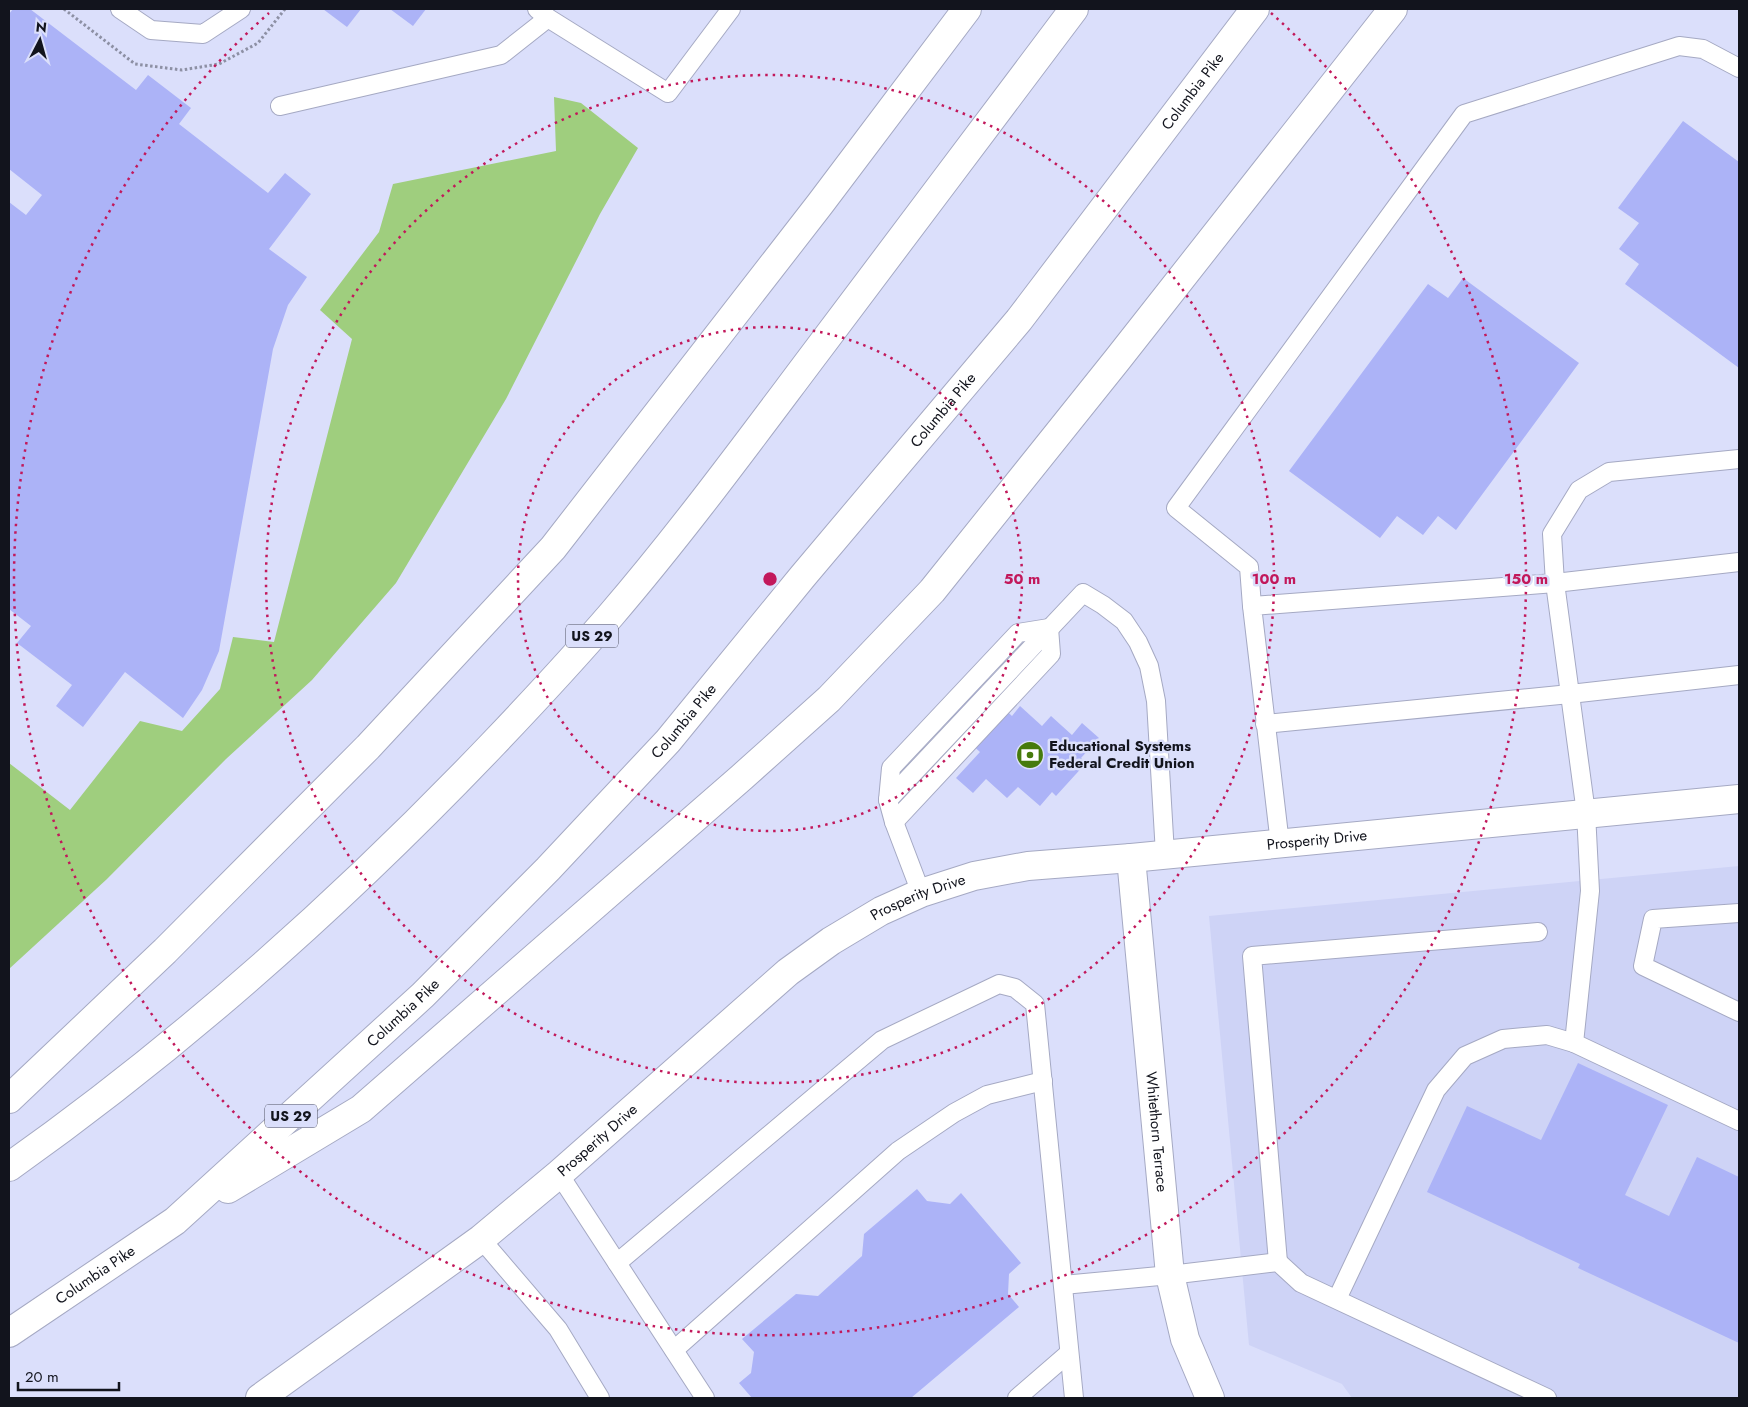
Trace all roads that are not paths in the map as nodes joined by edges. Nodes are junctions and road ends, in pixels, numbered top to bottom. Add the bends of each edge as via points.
1 (120, 9) edge
2 (241, 9) edge
3 (731, 9) edge
4 (967, 9) edge
5 (1074, 9) edge
6 (1255, 9) edge
7 (1393, 9) edge
8 (542, 13) edge
9 (1739, 68) edge
10 (280, 106) dead end
11 (1739, 459) edge
12 (1739, 562) edge
13 (1555, 583) junction
14 (1252, 606) junction
15 (1049, 628) junction
16 (1739, 675) edge
17 (1570, 694) junction
18 (1265, 724) junction
19 (1739, 799) edge
20 (1586, 813) junction
21 (894, 822) junction
22 (1280, 844) junction
23 (1165, 854) junction
24 (1131, 858) junction
25 (921, 893) junction
26 (1739, 913) edge
27 (1538, 932) dead end
28 (1739, 1012) edge
29 (1574, 1043) junction
30 (1043, 1081) junction
31 (9, 1099) edge
32 (1739, 1122) edge
33 (9, 1167) edge
34 (559, 1174) junction
35 (175, 1221) junction
36 (481, 1239) junction
37 (1278, 1262) junction
38 (618, 1263) junction
39 (1170, 1275) junction
40 (1063, 1285) junction
41 (1336, 1299) junction
42 (9, 1333) edge
43 (674, 1350) junction
44 (1070, 1353) junction
45 (260, 1398) edge
46 (600, 1398) edge
47 (705, 1398) edge
48 (1017, 1398) edge
49 (1074, 1398) edge
50 (1210, 1398) edge
51 (1547, 1398) edge

1 - 2 lane via 151,30 203,34
3 - 8 lane via 668,93
4 - 31 main road via 553,548 354,761 165,951
5 - 33 main road, US 29 via 706,498 611,615 533,701 342,895 124,1082
6 - 35 main road, Columbia Pike / US 29 via 1019,320 668,741 423,995
7 - 35 main road via 932,591 829,699 361,1109
8 - 10 lane via 501,56
9 - 14 lane via 1704,49 1679,46 1464,114 1176,508 1248,567
11 - 13 lane via 1610,472 1580,490 1552,534
12 - 13 lane
13 - 14 lane
13 - 17 lane
14 - 18 lane
15 - 21 lane via 1051,654
15 - 21 lane via 888,800
15 - 23 lane via 1083,593 1124,621 1138,642 1149,666 1156,701
16 - 17 lane
17 - 18 lane
17 - 20 lane
18 - 22 lane
19 - 20 main road, Prosperity Drive
20 - 22 main road, Prosperity Drive
20 - 29 lane via 1590,891
21 - 25 lane
22 - 23 main road, Prosperity Drive
23 - 24 main road, Prosperity Drive
24 - 25 main road, Prosperity Drive via 1028,866 974,876
24 - 39 main road, Whitethorn Terrace
25 - 34 main road, Prosperity Drive via 881,911 788,972
26 - 28 lane via 1653,919 1643,966
27 - 37 lane via 1252,956
29 - 32 lane
29 - 41 lane via 1547,1035 1502,1039 1465,1056 1436,1090
30 - 38 lane via 1035,1004 1015,988 999,984 882,1040
30 - 40 lane
30 - 43 lane via 987,1095 898,1151
34 - 36 main road, Prosperity Drive
34 - 38 lane
35 - 42 main road, Columbia Pike / US 29
36 - 45 main road, Prosperity Drive
36 - 46 lane via 558,1329
37 - 39 lane
37 - 41 lane via 1301,1283
38 - 43 lane
39 - 40 lane
39 - 50 main road, Whitethorn Terrace via 1185,1338
40 - 44 lane
41 - 51 lane
43 - 47 lane
44 - 48 lane
44 - 49 lane

